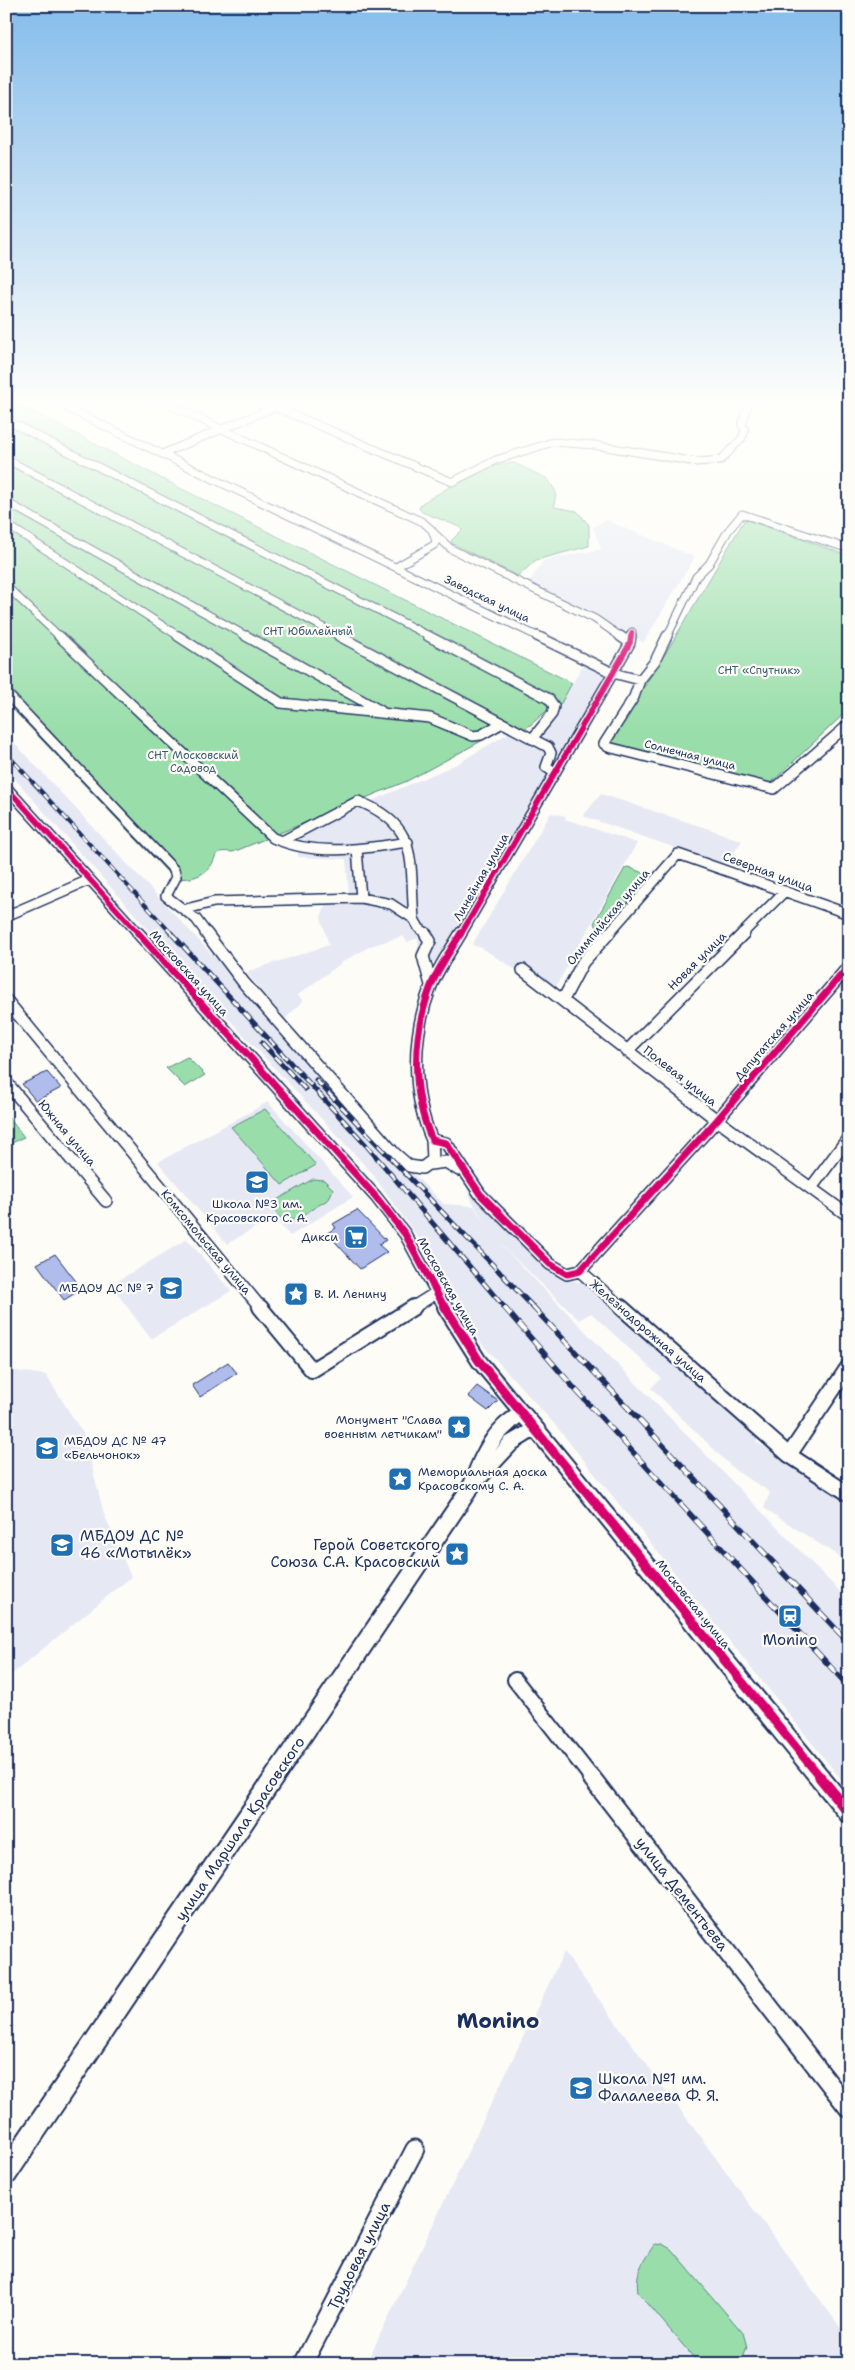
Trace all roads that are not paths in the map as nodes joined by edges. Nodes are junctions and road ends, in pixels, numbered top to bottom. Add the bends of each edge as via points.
1 (23, 512) edge
2 (105, 512) edge
3 (185, 512) edge
4 (281, 512) edge
5 (404, 512) edge
6 (6, 524) edge
7 (435, 534) junction
8 (849, 549) edge
9 (396, 567) junction
10 (6, 586) edge
11 (632, 632) dead end
12 (630, 643) junction
13 (613, 673) junction
14 (640, 680) junction
15 (6, 693) edge
16 (382, 712) junction
17 (502, 723) junction
18 (849, 724) edge
19 (532, 739) junction
20 (555, 773) junction
21 (6, 787) edge
22 (282, 841) junction
23 (408, 842) junction
24 (357, 849) junction
25 (678, 854) joint
26 (89, 880) junction
27 (785, 891) junction
28 (361, 898) junction
29 (186, 909) junction
30 (849, 914) edge
31 (6, 916) edge
32 (414, 919) junction
33 (849, 966) edge
34 (523, 970) dead end
35 (431, 985) junction
36 (6, 1000) edge
37 (563, 1000) junction
38 (627, 1050) junction
39 (6, 1082) edge
40 (717, 1120) junction
41 (849, 1138) edge
42 (436, 1142) junction
43 (430, 1164) junction
44 (466, 1176) junction
45 (811, 1188) junction
46 (106, 1202) dead end
47 (849, 1216) edge
48 (580, 1271) junction
49 (436, 1293) junction
50 (849, 1366) edge
51 (522, 1413) junction
52 (535, 1428) junction
53 (789, 1455) junction
54 (473, 1484) junction
55 (849, 1494) edge
56 (515, 1680) dead end
57 (849, 1813) edge
58 (849, 2109) edge
59 (415, 2148) dead end
60 (6, 2174) edge
61 (303, 2364) edge

1 - 16 street
2 - 17 street
3 - 19 street via 549,699 554,706 552,714
4 - 9 street, Заводская улица
5 - 7 street
6 - 16 street via 281,703
7 - 9 street via 436,541 429,549
7 - 12 street via 451,549 595,619
8 - 14 street via 742,514 728,531 710,564 696,578 656,661
9 - 13 street, Заводская улица
10 - 22 street via 273,838
11 - 12 street, Линейная улица
12 - 13 street, Линейная улица
13 - 14 street, Заводская улица
13 - 20 street, Линейная улица
14 - 18 street, Солнечная улица via 634,697 604,741 608,747 774,789
15 - 29 street via 176,873 166,896
16 - 17 street via 434,718 473,736
17 - 19 street
19 - 20 street via 550,749 546,767
20 - 35 street, Линейная улица
21 - 26 street, Московская улица
22 - 23 street via 358,801 383,812 404,833
22 - 24 street via 317,849
23 - 24 street
23 - 32 street
24 - 28 street
25 - 27 street, Северная улица
25 - 37 street, Олимпийская улица via 583,962
26 - 31 street
26 - 49 street, Московская улица via 376,1196 406,1234
27 - 30 street, Северная улица
27 - 38 street, Новая улица
28 - 29 street via 214,902
28 - 32 street via 390,904
29 - 43 street via 244,983 394,1153 417,1169
32 - 35 street via 429,936 423,956
33 - 40 street, Депутатская улица
34 - 37 street, Полевая улица
35 - 42 street, Линейная улица via 420,1025 417,1082 423,1116
36 - 49 street, Комсомольская улица via 312,1370
37 - 38 street, Полевая улица
38 - 40 street, Полевая улица
39 - 46 street, Южная улица
40 - 45 street, Полевая улица
40 - 48 street
41 - 45 street
42 - 43 street
42 - 44 street, Железнодорожная улица via 446,1143
43 - 44 street via 448,1161
44 - 48 street, Железнодорожная улица via 550,1264 570,1276
45 - 47 street, Полевая улица
48 - 53 street, Железнодорожная улица
49 - 51 street, Московская улица via 479,1361
50 - 53 street
51 - 52 street, Московская улица
51 - 54 street, улица Маршала Красовского via 504,1424 480,1459
52 - 54 street, улица Маршала Красовского via 511,1443
52 - 57 street, Московская улица
53 - 55 street, Железнодорожная улица
54 - 60 street, улица Маршала Красовского
56 - 58 street, улица Дементьева
59 - 61 street, Трудовая улица

